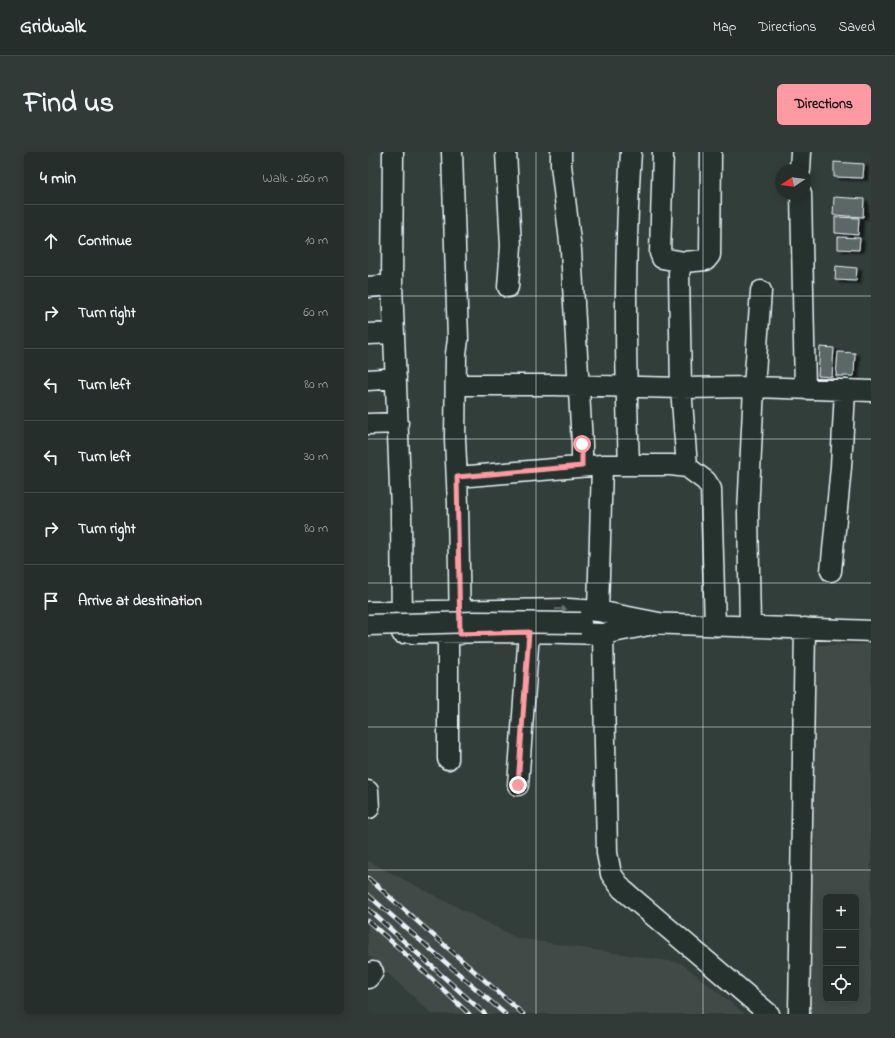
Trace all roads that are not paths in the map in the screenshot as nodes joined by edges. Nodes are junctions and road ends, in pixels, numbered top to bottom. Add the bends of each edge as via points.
1 (393, 152) edge
2 (452, 152) edge
3 (506, 152) edge
4 (561, 152) edge
5 (631, 152) edge
6 (663, 152) edge
7 (711, 152) edge
8 (801, 152) edge
9 (800, 164) edge
10 (801, 200) edge
11 (684, 262) junction
12 (392, 284) junction
13 (368, 287) edge
14 (508, 287) dead end
15 (760, 291) dead end
16 (394, 333) junction
17 (368, 334) edge
18 (396, 378) junction
19 (368, 380) edge
20 (456, 385) junction
21 (578, 386) junction
22 (626, 387) junction
23 (754, 387) junction
24 (681, 388) junction
25 (805, 389) junction
26 (845, 390) junction
27 (871, 391) edge
28 (398, 423) junction
29 (368, 424) edge
30 (602, 465) junction
31 (629, 465) junction
32 (582, 466) junction
33 (687, 467) junction
34 (457, 477) junction
35 (831, 571) dead end
36 (460, 611) junction
37 (598, 611) junction
38 (368, 612) edge
39 (401, 612) junction
40 (659, 623) junction
41 (368, 625) edge
42 (715, 626) junction
43 (750, 627) junction
44 (805, 628) junction
45 (871, 631) edge
46 (529, 632) junction
47 (402, 633) junction
48 (454, 633) junction
49 (368, 634) edge
50 (603, 634) junction
51 (448, 759) dead end
52 (518, 785) dead end
53 (769, 1014) edge
54 (799, 1014) edge

1 - 12 street
2 - 20 street via 458,339
3 - 14 street via 510,246
4 - 21 street via 571,250
5 - 22 street
6 - 11 street via 660,253 662,258
7 - 11 street via 710,255 706,260
8 - 9 street
10 - 25 street
11 - 24 street via 680,273
12 - 13 street
12 - 16 street
15 - 23 street
16 - 17 street
16 - 18 street
18 - 19 street
18 - 28 street
20 - 21 street
20 - 34 street
21 - 22 street
21 - 32 street
22 - 24 street
22 - 31 street
23 - 24 street
23 - 25 street
23 - 43 street via 748,513
24 - 33 street
25 - 26 street
26 - 27 street
26 - 35 street
28 - 29 street
28 - 39 street
30 - 31 street
30 - 32 street
30 - 37 street
31 - 33 street
32 - 34 street
33 - 42 street via 706,481 711,489
34 - 36 street
36 -> 37 street
36 - 39 street
36 - 48 street
37 - 40 street
38 - 39 street
39 - 47 street
40 - 41 street, bridge via 475,622
40 - 42 street
40 - 50 street
42 - 43 street
43 - 44 street
44 - 45 street
44 - 54 street
46 - 48 street
46 - 50 street
46 - 52 street
47 - 48 street
47 - 49 street
48 - 51 street
50 - 53 street via 607,852 612,874 622,889

